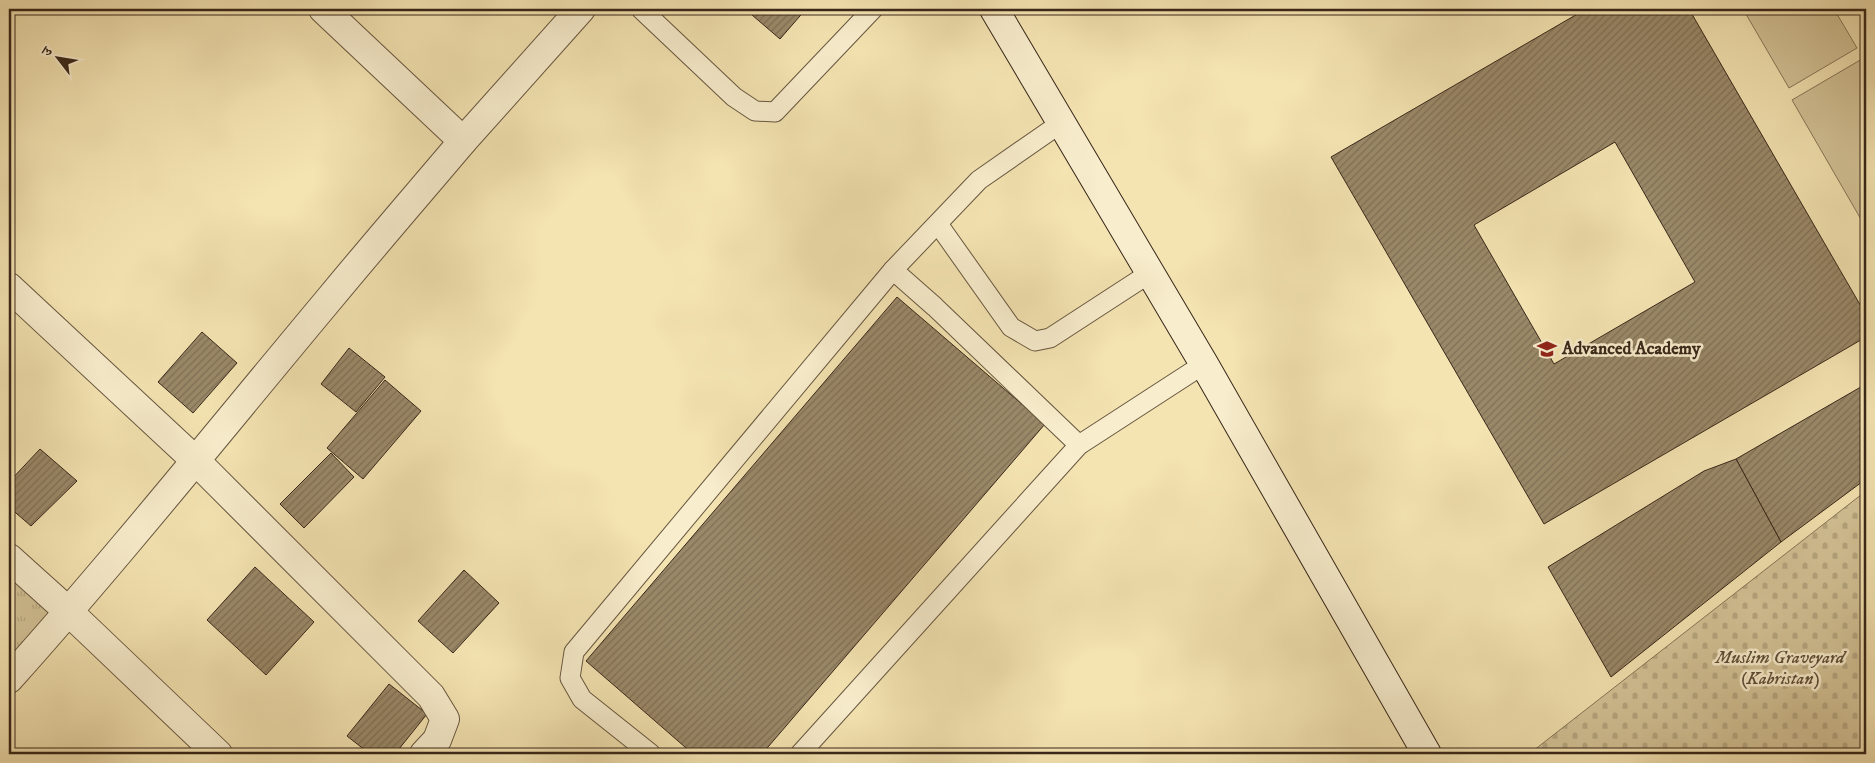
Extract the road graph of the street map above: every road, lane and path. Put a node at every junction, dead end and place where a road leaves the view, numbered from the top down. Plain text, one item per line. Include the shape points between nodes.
1 (324, 9) edge
2 (582, 9) edge
3 (641, 9) edge
4 (873, 9) edge
5 (994, 9) edge
6 (1061, 123) junction
7 (463, 141) junction
8 (938, 224) junction
9 (893, 270) junction
10 (1150, 273) junction
11 (9, 287) edge
12 (1204, 364) junction
13 (1079, 445) junction
14 (196, 461) junction
15 (9, 558) edge
16 (69, 612) junction
17 (9, 680) edge
18 (210, 751) edge
19 (424, 754) edge
20 (651, 754) edge
21 (800, 754) edge
22 (1427, 754) edge

1 - 7 street
2 - 7 street
3 - 4 lane via 734,97 755,111 775,112
5 - 6 street
6 - 8 lane via 980,180
6 - 10 street
7 - 14 street
8 - 9 lane
8 - 10 lane via 1011,327 1035,341 1050,338
9 - 13 lane
9 - 20 lane via 574,652 570,678 582,699
10 - 12 street
11 - 14 street
12 - 13 lane
12 - 22 street
13 - 21 lane
14 - 16 street
14 - 19 street via 431,696 445,719 438,740
15 - 16 street
16 - 17 street
16 - 18 street

